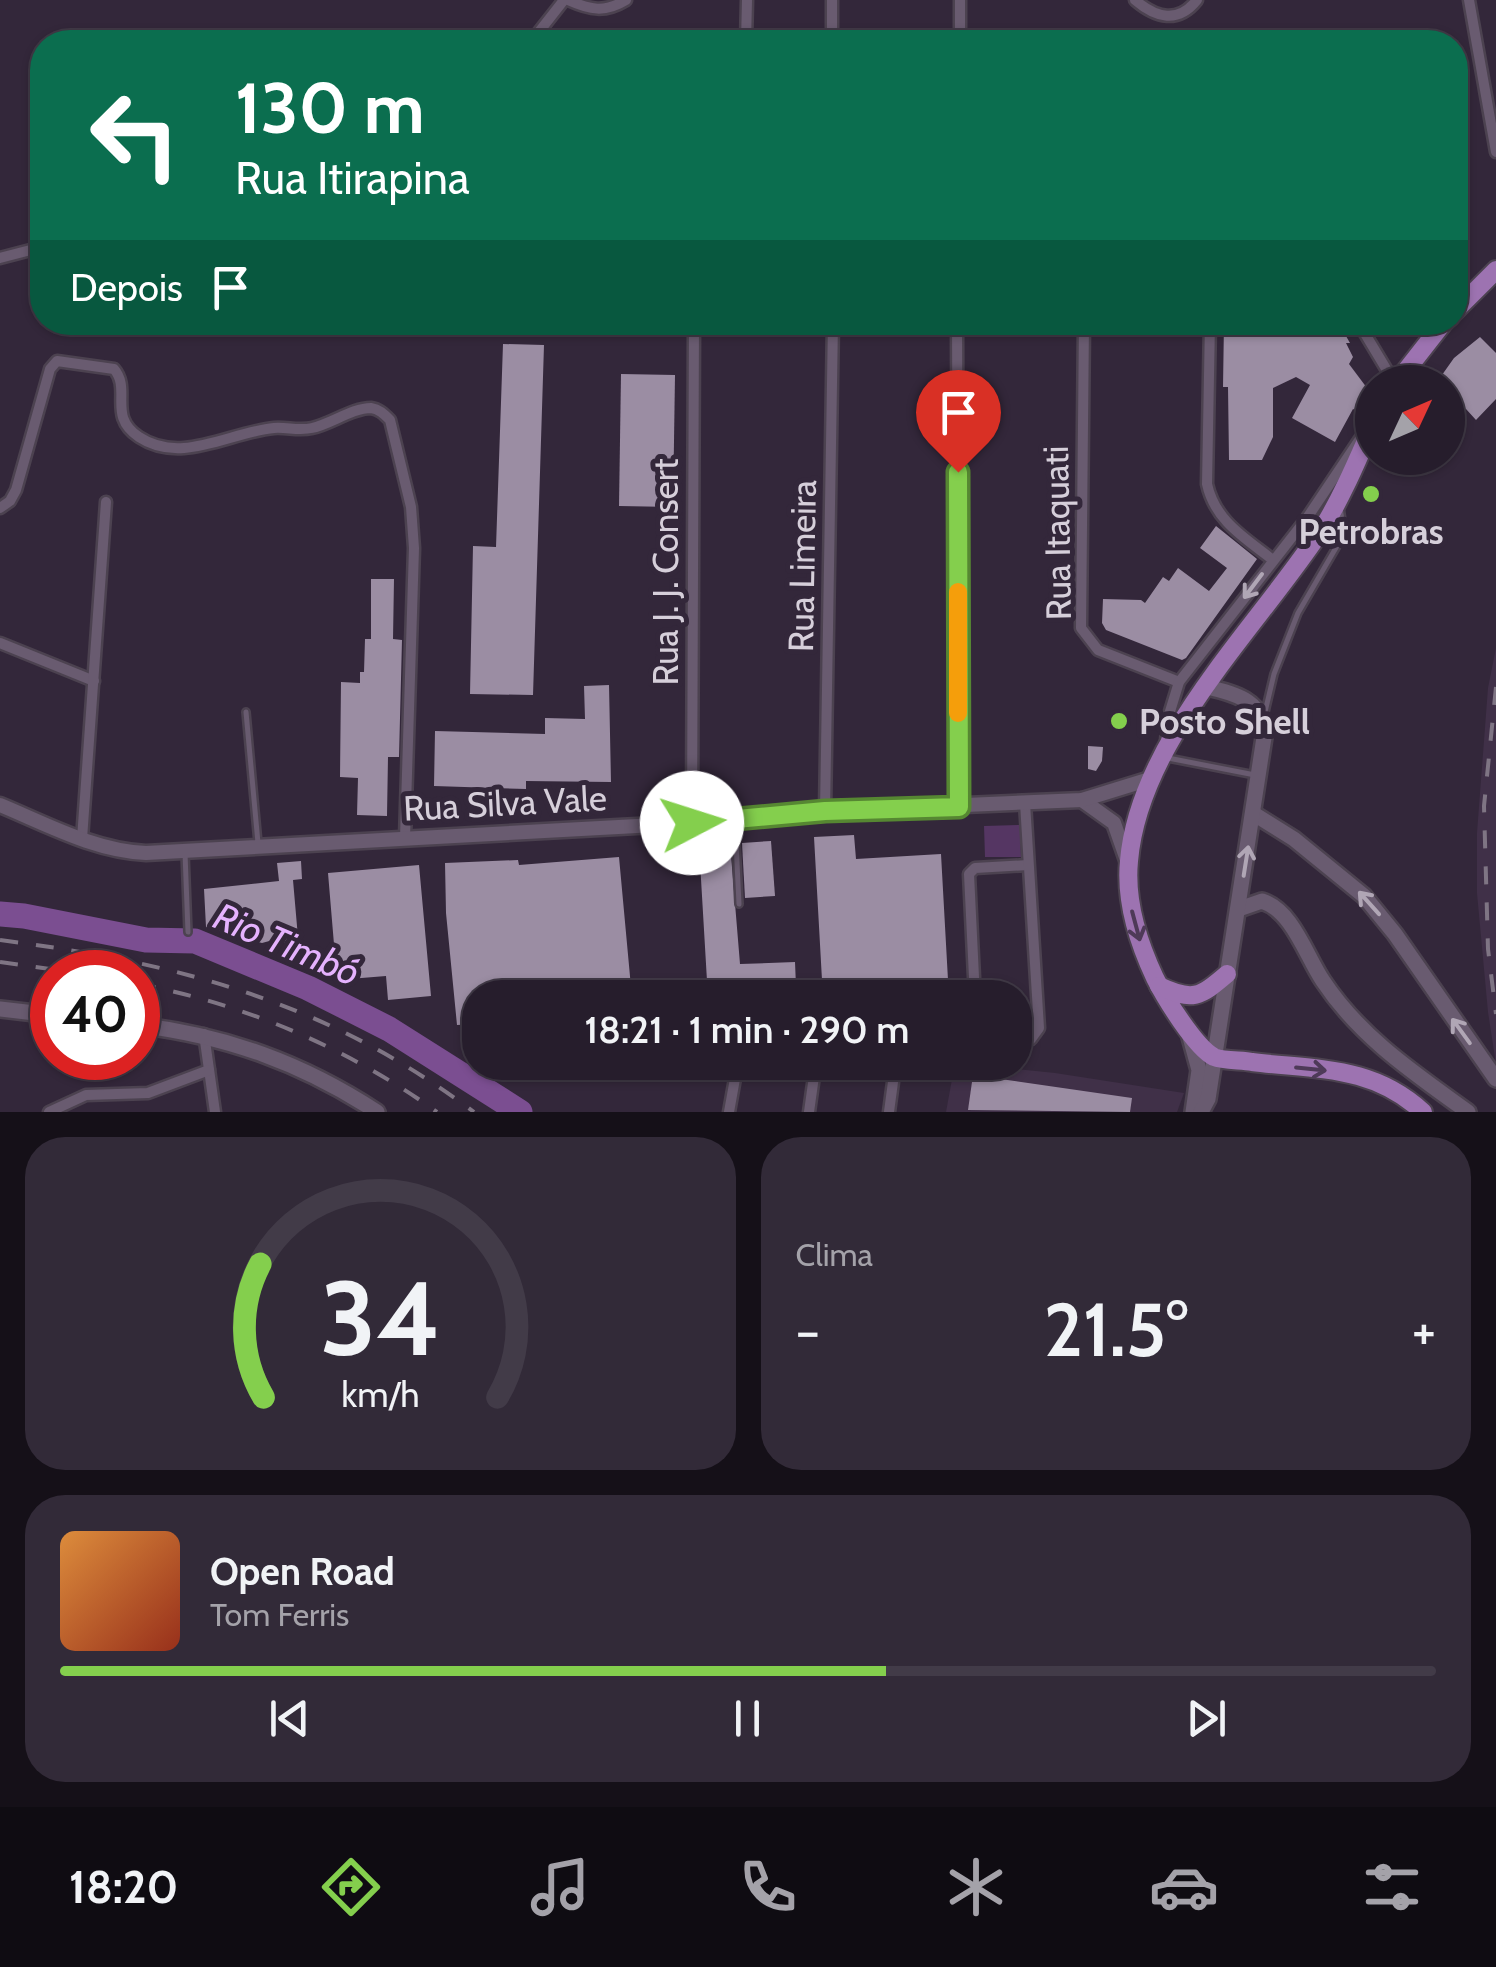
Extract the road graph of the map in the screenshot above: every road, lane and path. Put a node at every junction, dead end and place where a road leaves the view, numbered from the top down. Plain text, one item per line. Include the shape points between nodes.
1 (566, 0) edge
2 (626, 0) edge
3 (746, 0) edge
4 (832, 0) edge
5 (960, 0) edge
6 (1135, 0) edge
7 (1196, 0) edge
8 (1469, 0) edge
9 (541, 30) edge
10 (746, 30) edge
11 (832, 30) edge
12 (960, 30) edge
13 (1496, 152) edge
14 (30, 250) edge
15 (0, 258) edge
16 (1496, 270) edge
17 (1468, 298) edge
18 (694, 335) edge
19 (833, 335) edge
20 (957, 335) edge
21 (1084, 335) edge
22 (1210, 335) edge
23 (1366, 335) edge
24 (1434, 335) edge
25 (1385, 365) edge
26 (1410, 365) edge
27 (1355, 446) edge
28 (1355, 462) edge
29 (1338, 499) junction
30 (106, 502) dead end
31 (0, 508) edge
32 (1273, 560) junction
33 (0, 644) edge
34 (94, 681) junction
35 (1179, 682) junction
36 (1208, 687) junction
37 (246, 712) dead end
38 (1263, 718) junction
39 (1163, 754) junction
40 (1258, 776) junction
41 (1150, 779) junction
42 (1082, 800) junction
43 (1025, 803) junction
44 (0, 805) edge
45 (959, 807) junction
46 (825, 811) junction
47 (1254, 814) junction
48 (735, 819) junction
49 (692, 823) junction
50 (406, 838) junction
51 (82, 839) junction
52 (258, 846) junction
53 (185, 850) junction
54 (1128, 863) junction
55 (1028, 866) junction
56 (739, 904) dead end
57 (1239, 909) junction
58 (188, 932) dead end
59 (1228, 974) junction
60 (974, 980) edge
61 (1159, 986) junction
62 (0, 1009) edge
63 (30, 1012) edge
64 (160, 1028) edge
65 (1187, 1029) junction
66 (204, 1034) junction
67 (1032, 1038) edge
68 (1214, 1057) junction
69 (210, 1070) junction
70 (1496, 1079) edge
71 (735, 1080) edge
72 (813, 1080) edge
73 (893, 1082) dead end
74 (49, 1112) edge
75 (216, 1112) edge
76 (377, 1112) edge
77 (729, 1112) edge
78 (809, 1112) edge
79 (888, 1112) edge
80 (1197, 1112) edge
81 (1423, 1112) edge
82 (1468, 1112) edge

1 - 2 street via 603,10
1 - 9 street
3 - 10 street
4 - 11 street
5 - 12 street
6 - 7 street via 1169,17
8 - 13 street
14 - 15 street
16 - 17 main road
18 - 49 street, Rua J. J. Consert
19 - 46 street, Rua Limeira
20 - 45 street
21 - 35 street, Rua Itaquati via 1082,628 1098,650
22 - 32 street via 1211,502
23 - 25 street
24 - 26 main road
27 - 32 street
28 - 29 main road
29 - 36 main road
29 - 38 lane via 1344,534 1298,612
30 - 34 street
31 - 50 street via 16,490 50,369 58,361 114,368 121,380 122,418 138,436 165,447 313,428 366,409 382,412 390,420 412,508
32 -> 35 street
33 - 34 street
34 - 51 street
35 - 39 street
36 - 38 main road via 1247,699
36 - 39 main road
37 - 52 lane
38 - 40 main road
39 - 40 lane
39 - 41 main road
40 - 47 main road
41 - 42 street, Rua Silva Vale
41 - 54 main road
42 - 43 street, Rua Silva Vale
42 - 54 street via 1118,829
43 - 45 street, Rua Silva Vale
43 - 55 street
44 - 51 street, Rua Silva Vale
45 - 46 street, Rua Silva Vale
46 - 48 street, Rua Silva Vale
57 -> 47 main road
70 -> 47 main road via 1364,896
48 - 49 street, Rua Silva Vale
48 - 56 lane
49 - 50 street, Rua Silva Vale
50 - 52 street, Rua Silva Vale
51 - 53 street, Rua Silva Vale via 132,852
52 - 53 street, Rua Silva Vale
53 - 58 lane
54 -> 61 main road via 1137,935
55 - 60 street via 976,868 969,874
55 - 67 street via 1039,1028
57 - 59 main road
57 - 82 main road via 1262,901 1280,911 1349,1015 1380,1048
59 - 61 main road via 1193,996
59 - 68 main road
61 - 65 main road
62 - 63 main road
64 - 66 main road
65 - 68 main road
65 - 80 main road via 1199,1070
66 - 69 street
66 - 76 main road via 286,1062
68 - 80 main road via 1208,1099
68 -> 81 main road via 1363,1076
69 - 74 street via 148,1092 86,1095
69 - 75 street
71 - 77 street
72 - 78 street
73 - 79 street

